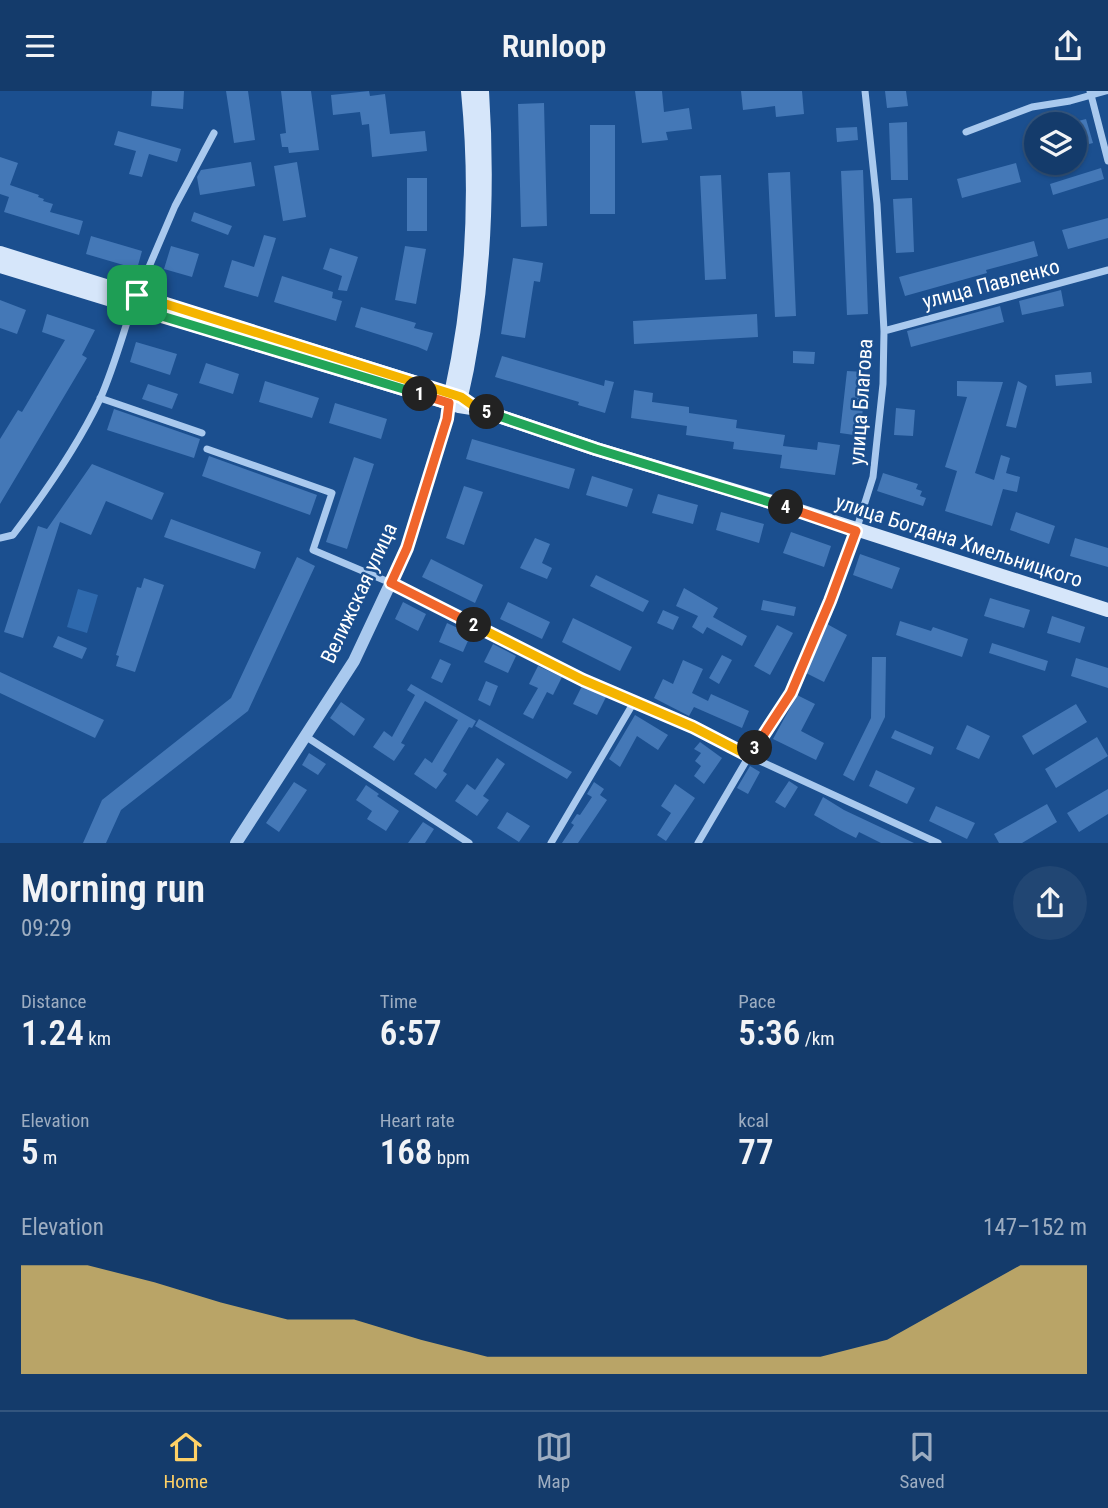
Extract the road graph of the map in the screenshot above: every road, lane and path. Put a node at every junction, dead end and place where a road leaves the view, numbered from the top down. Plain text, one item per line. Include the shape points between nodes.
1 (468, 91) edge
2 (482, 91) edge
3 (865, 91) edge
4 (1106, 91) edge
5 (1090, 93) edge
6 (214, 132) dead end
7 (966, 132) dead end
8 (1108, 161) edge
9 (0, 253) edge
10 (0, 266) edge
11 (1108, 270) edge
12 (135, 301) junction
13 (884, 331) junction
14 (100, 398) junction
15 (455, 400) junction
16 (202, 433) dead end
17 (207, 449) dead end
18 (856, 531) junction
19 (0, 538) edge
20 (391, 583) junction
21 (1108, 610) edge
22 (634, 702) junction
23 (304, 735) junction
24 (749, 756) junction
25 (236, 843) edge
26 (469, 843) edge
27 (551, 843) edge
28 (698, 843) edge
29 (938, 843) edge

1 - 15 main road via 473,241
2 - 15 main road via 485,240 472,340
3 - 13 street, улица Благова
4 - 5 street
5 - 7 street via 1032,107
5 - 8 street
6 - 12 street via 175,205
9 - 12 main road, улица Богдана Хмельницкого
10 - 12 main road, улица Богдана Хмельницкого
11 - 13 street, улица Павленко
12 - 14 street
12 - 15 main road, улица Богдана Хмельницкого
13 - 18 street, улица Благова via 875,466
14 - 16 street
14 - 19 street via 37,503 13,535
15 - 18 main road, улица Богдана Хмельницкого
15 - 20 street, Велижская улица via 407,548
17 - 20 street via 332,493 313,550
18 - 21 main road, улица Богдана Хмельницкого
18 - 24 street, улица Благова via 791,693
20 - 22 street
20 - 23 street, Велижская улица via 354,661
22 - 24 street
22 - 27 street
23 - 25 street, Велижская улица
23 - 26 street
24 - 28 street, улица Благова
24 - 29 street

